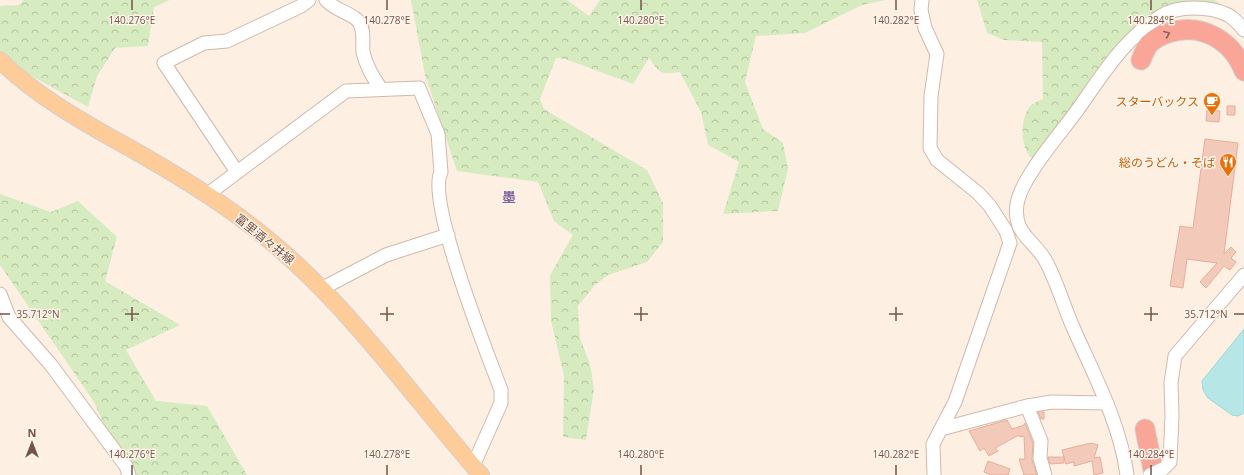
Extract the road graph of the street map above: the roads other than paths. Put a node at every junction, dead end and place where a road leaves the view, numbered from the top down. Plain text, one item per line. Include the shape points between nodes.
1 (310, 0) edge
2 (326, 0) edge
3 (922, 0) edge
4 (1244, 30) edge
5 (0, 60) edge
6 (1141, 60) dead end
7 (1244, 71) edge
8 (381, 88) junction
9 (237, 172) junction
10 (208, 194) junction
11 (448, 235) junction
12 (1028, 241) junction
13 (1010, 243) junction
14 (1244, 276) edge
15 (321, 288) junction
16 (0, 294) edge
17 (4, 320) edge
18 (1106, 403) junction
19 (1027, 406) junction
20 (1145, 429) dead end
21 (941, 430) junction
22 (477, 470) edge
23 (1158, 472) edge
24 (129, 475) edge
25 (934, 475) edge
26 (1045, 475) edge
27 (1127, 475) edge
28 (1150, 475) edge

1 - 9 street via 227,41 204,43 164,63
2 - 8 street via 332,8 350,15 359,22 363,35 363,52 369,70
3 - 13 street via 921,10 925,28 937,54 931,96 930,148 937,160 990,206 1006,231
4 - 12 street via 1228,15 1202,8 1183,9 1164,13 1125,44 1021,191 1017,215 1020,230
5 - 10 main road, 富里酒々井線 via 65,110
6 -> 7 highway via 1149,44 1174,31 1186,29 1210,34 1224,43
8 - 9 street via 346,91
8 - 11 street via 419,88 438,134 440,194
9 - 10 street
10 - 15 main road, 富里酒々井線 via 275,246
11 - 15 street via 386,255
11 - 22 street via 469,304 501,390 501,403
12 - 13 street
12 - 18 street via 1044,258
13 - 21 street via 955,402
14 - 23 street via 1175,356 1171,383 1170,462
15 - 22 main road, 富里酒々井線
16 - 17 street
17 - 24 street via 50,365 126,466
18 - 19 street via 1052,402
18 - 27 street via 1122,444
19 - 21 street
19 - 26 street via 1041,441 1040,458
20 - 23 highway
21 - 25 street via 934,444
23 - 28 street, bridge

